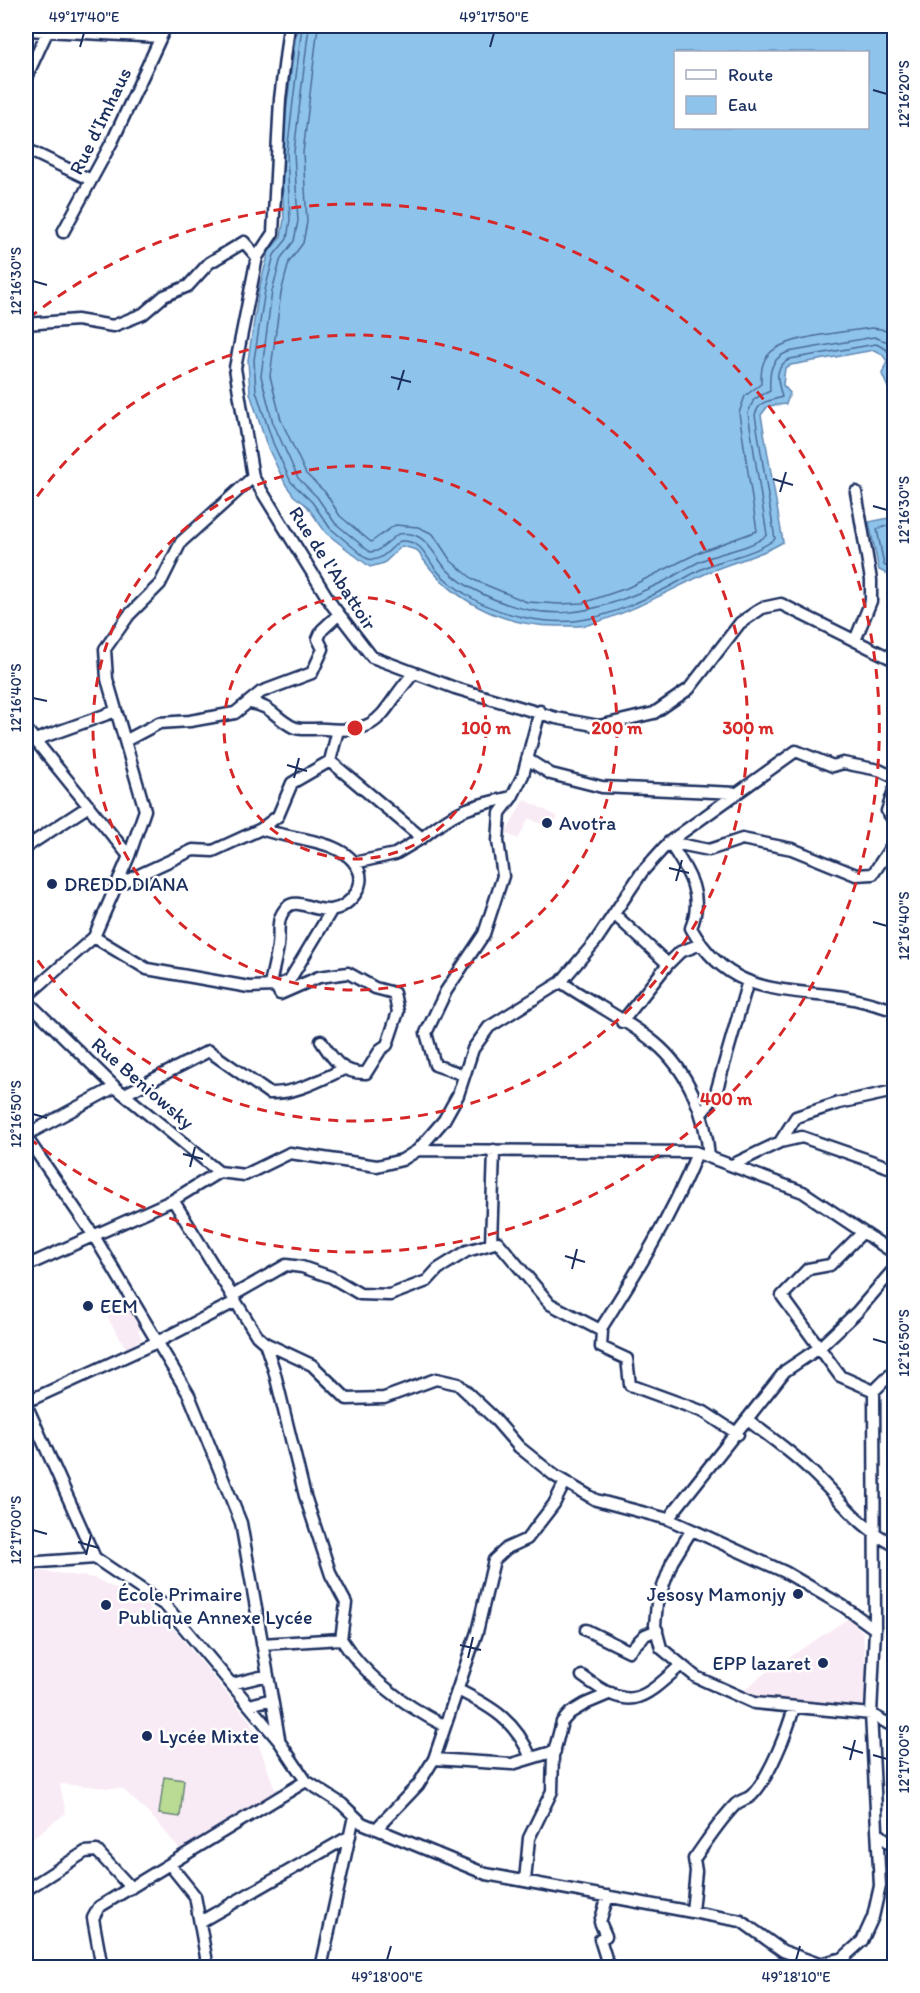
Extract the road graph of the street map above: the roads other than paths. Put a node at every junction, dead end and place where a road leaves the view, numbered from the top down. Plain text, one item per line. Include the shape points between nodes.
1 (166, 26) edge
2 (289, 26) edge
3 (81, 29) edge
4 (26, 30) edge
5 (48, 30) junction
6 (161, 37) junction
7 (26, 78) edge
8 (26, 149) edge
9 (91, 180) junction
10 (63, 232) dead end
11 (257, 257) junction
12 (26, 324) edge
13 (253, 477) junction
14 (856, 492) dead end
15 (339, 614) junction
16 (856, 639) junction
17 (894, 660) edge
18 (414, 672) junction
19 (250, 703) junction
20 (116, 711) junction
21 (540, 711) junction
22 (26, 729) edge
23 (338, 730) junction
24 (35, 740) junction
25 (124, 741) junction
26 (527, 759) junction
27 (330, 761) junction
28 (894, 777) edge
29 (894, 790) edge
30 (736, 793) junction
31 (512, 798) junction
32 (89, 806) junction
33 (894, 821) edge
34 (261, 829) junction
35 (422, 838) junction
36 (669, 842) junction
37 (894, 842) edge
38 (26, 847) edge
39 (129, 856) junction
40 (354, 863) junction
41 (117, 885) junction
42 (331, 911) junction
43 (614, 914) junction
44 (94, 937) junction
45 (701, 944) junction
46 (668, 964) junction
47 (748, 981) junction
48 (561, 982) junction
49 (273, 986) junction
50 (26, 999) edge
51 (894, 1010) edge
52 (622, 1022) junction
53 (321, 1041) dead end
54 (344, 1069) junction
55 (464, 1076) junction
56 (115, 1087) junction
57 (894, 1091) edge
58 (125, 1094) junction
59 (701, 1114) junction
60 (26, 1136) edge
61 (780, 1142) junction
62 (418, 1150) junction
63 (494, 1150) junction
64 (698, 1153) junction
65 (709, 1157) junction
66 (732, 1165) junction
67 (894, 1169) edge
68 (219, 1172) junction
69 (173, 1200) junction
70 (863, 1232) junction
71 (94, 1236) junction
72 (491, 1244) junction
73 (894, 1253) edge
74 (26, 1266) edge
75 (894, 1269) edge
76 (233, 1299) junction
77 (600, 1330) junction
78 (158, 1342) junction
79 (265, 1343) junction
80 (819, 1348) junction
81 (894, 1371) edge
82 (874, 1390) junction
83 (26, 1403) edge
84 (748, 1420) junction
85 (738, 1434) junction
86 (565, 1482) junction
87 (668, 1520) junction
88 (691, 1531) junction
89 (874, 1534) junction
90 (894, 1545) edge
91 (95, 1558) junction
92 (26, 1563) edge
93 (875, 1629) junction
94 (586, 1630) dead end
95 (657, 1630) junction
96 (341, 1639) junction
97 (262, 1644) junction
98 (681, 1665) junction
99 (268, 1675) junction
100 (582, 1676) dead end
101 (232, 1684) junction
102 (458, 1690) junction
103 (611, 1694) junction
104 (272, 1699) junction
105 (249, 1705) junction
106 (794, 1707) junction
107 (871, 1714) junction
108 (445, 1726) junction
109 (894, 1727) edge
110 (279, 1741) junction
111 (555, 1751) junction
112 (531, 1758) junction
113 (434, 1759) junction
114 (306, 1780) junction
115 (354, 1816) junction
116 (376, 1829) junction
117 (877, 1832) junction
118 (350, 1836) junction
119 (894, 1847) edge
120 (170, 1865) junction
121 (525, 1881) junction
122 (131, 1888) junction
123 (26, 1890) edge
124 (608, 1896) junction
125 (692, 1912) junction
126 (200, 1922) junction
127 (102, 1968) edge
128 (208, 1968) edge
129 (321, 1968) edge
130 (609, 1968) edge

1 - 6 street, Rue d'Imhaus
2 - 11 street, Rue de l'Abattoir via 280,99 273,233
3 - 5 street
3 - 6 street
4 - 5 street
5 - 7 street
6 - 9 street, Rue d'Imhaus
8 - 9 street
9 - 10 street, Rue d'Imhaus
11 - 12 street via 244,242 209,263 188,286 164,296 143,314 113,326 77,320
11 - 13 street, Rue de l'Abattoir via 235,368
13 - 15 street, Rue de l'Abattoir
13 - 20 street via 181,542 160,584 105,649
14 - 16 street via 871,601
15 - 18 street, Rue de l'Abattoir via 372,657
15 - 19 street via 322,630 318,639 323,649 312,673 261,692
16 - 17 street, Rue de l'Abattoir
16 - 21 street, Rue de l'Abattoir via 781,604 762,608 740,622 689,688 654,713 599,726
18 - 21 street, Rue de l'Abattoir via 455,688
18 - 23 street via 390,705 368,726
19 - 23 street via 264,705 295,728
19 - 25 street via 235,713 159,723
20 - 24 street
20 - 25 street
21 - 26 street
22 - 24 street
23 - 27 street
24 - 32 street
25 - 39 street via 145,810
26 - 30 street via 551,774 602,787
26 - 31 street
27 - 34 street via 292,783 278,816
27 - 35 street
28 - 30 street via 843,763 833,766 796,751
29 - 33 street via 887,811
30 - 36 street
31 - 35 street via 450,814
31 - 55 street via 500,813 498,841 503,876 484,934 446,991 426,1033 435,1065
32 - 38 street
32 - 39 street
34 - 40 street via 320,842
34 - 41 street via 213,851 193,850
35 - 40 street via 395,854
36 - 37 street via 709,850 742,839 792,849 856,875 873,874
36 - 43 street via 642,872
36 - 45 street via 696,887 697,914 691,928
39 - 41 street
40 - 42 street via 361,881 356,892 342,908
41 - 44 street
42 - 49 street via 289,981
42 - 49 street via 296,902 288,905 277,927
43 - 46 street
43 - 48 street
44 - 49 street via 147,969 249,987
44 - 50 street
45 - 46 street via 680,952
45 - 47 street via 729,973
46 - 52 street
47 - 51 street via 795,993 839,996
47 - 59 street via 716,1096
48 - 52 street
48 - 55 street via 489,1027 473,1049
49 - 54 street via 280,994 319,977 348,973 394,993 399,1012 387,1045 366,1073 354,1074
50 - 56 street, Rue Beniowsky
52 - 59 street via 654,1042 674,1061
53 - 54 street
54 - 58 street via 312,1085 269,1093 208,1051
55 - 62 street via 444,1120
56 - 58 street, Rue Beniowsky
56 - 60 street
57 - 61 street via 796,1117
58 - 68 street, Rue Beniowsky
59 - 65 street
60 - 71 street
61 - 66 street
61 - 67 street via 802,1137
62 - 63 street
62 - 68 street via 402,1160 377,1166 291,1153 245,1175
63 - 64 street
63 - 72 street
64 - 65 street
64 - 77 street via 650,1248
65 - 66 street
66 - 70 street via 803,1192
68 - 69 street
69 - 71 street
69 - 76 street
70 - 73 street
70 - 80 street via 830,1265 808,1269 782,1296
71 - 74 street
71 - 78 street
72 - 76 street via 467,1251 427,1281 390,1295 360,1294 331,1277 286,1265
72 - 77 street via 498,1242 550,1304
75 - 80 street
76 - 78 street
76 - 79 street
77 - 85 street via 602,1347 627,1359 630,1385 705,1412
78 - 83 street
78 - 97 street via 189,1395 241,1523
79 - 86 street via 312,1365 347,1399 384,1398 436,1379 458,1384 519,1447
79 - 96 street via 305,1496 331,1575 346,1603
80 - 82 street via 840,1376
80 - 84 street via 785,1371
81 - 82 street
82 - 89 street
83 - 91 street
84 - 85 street
84 - 89 street via 811,1471
85 - 87 street
86 - 87 street via 597,1500
86 - 102 street via 554,1504 527,1539 507,1548 494,1560 482,1616
87 - 88 street
88 - 93 street via 785,1572
88 - 95 street via 672,1562 657,1603
89 - 90 street
89 - 93 street
91 - 92 street
91 - 101 street via 166,1606
93 - 107 street
94 - 95 street via 629,1651 645,1635
95 - 98 street via 661,1648
96 - 97 street
96 - 108 street via 351,1655 384,1687
97 - 99 street
98 - 103 street via 651,1692 637,1699 626,1700
98 - 106 street via 696,1677 754,1704
99 - 101 street
99 - 104 street
100 - 103 street
101 - 105 street
102 - 108 street
102 - 112 street via 511,1723
103 - 111 street via 570,1713 562,1722
104 - 105 street
104 - 110 street
105 - 110 street
106 - 107 street
106 - 125 street via 773,1761 752,1795 738,1802 694,1859
107 - 109 street
107 - 117 street
108 - 113 street
110 - 114 street
111 - 112 street
111 - 121 street via 552,1791 529,1838
112 - 113 street via 500,1764
113 - 116 street via 418,1785
114 - 115 street
114 - 120 street
115 - 116 street
115 - 118 street
116 - 121 street via 486,1874
117 - 119 street
117 - 125 street via 880,1886 873,1917 862,1941 843,1958 819,1964 783,1951 741,1920
118 - 126 street
118 - 129 street
120 - 122 street
120 - 126 street via 195,1896
121 - 124 street
122 - 123 street via 97,1851 92,1851
122 - 127 street via 99,1907 93,1918
124 - 125 street
124 - 130 street via 600,1922 606,1935 600,1939
126 - 128 street

